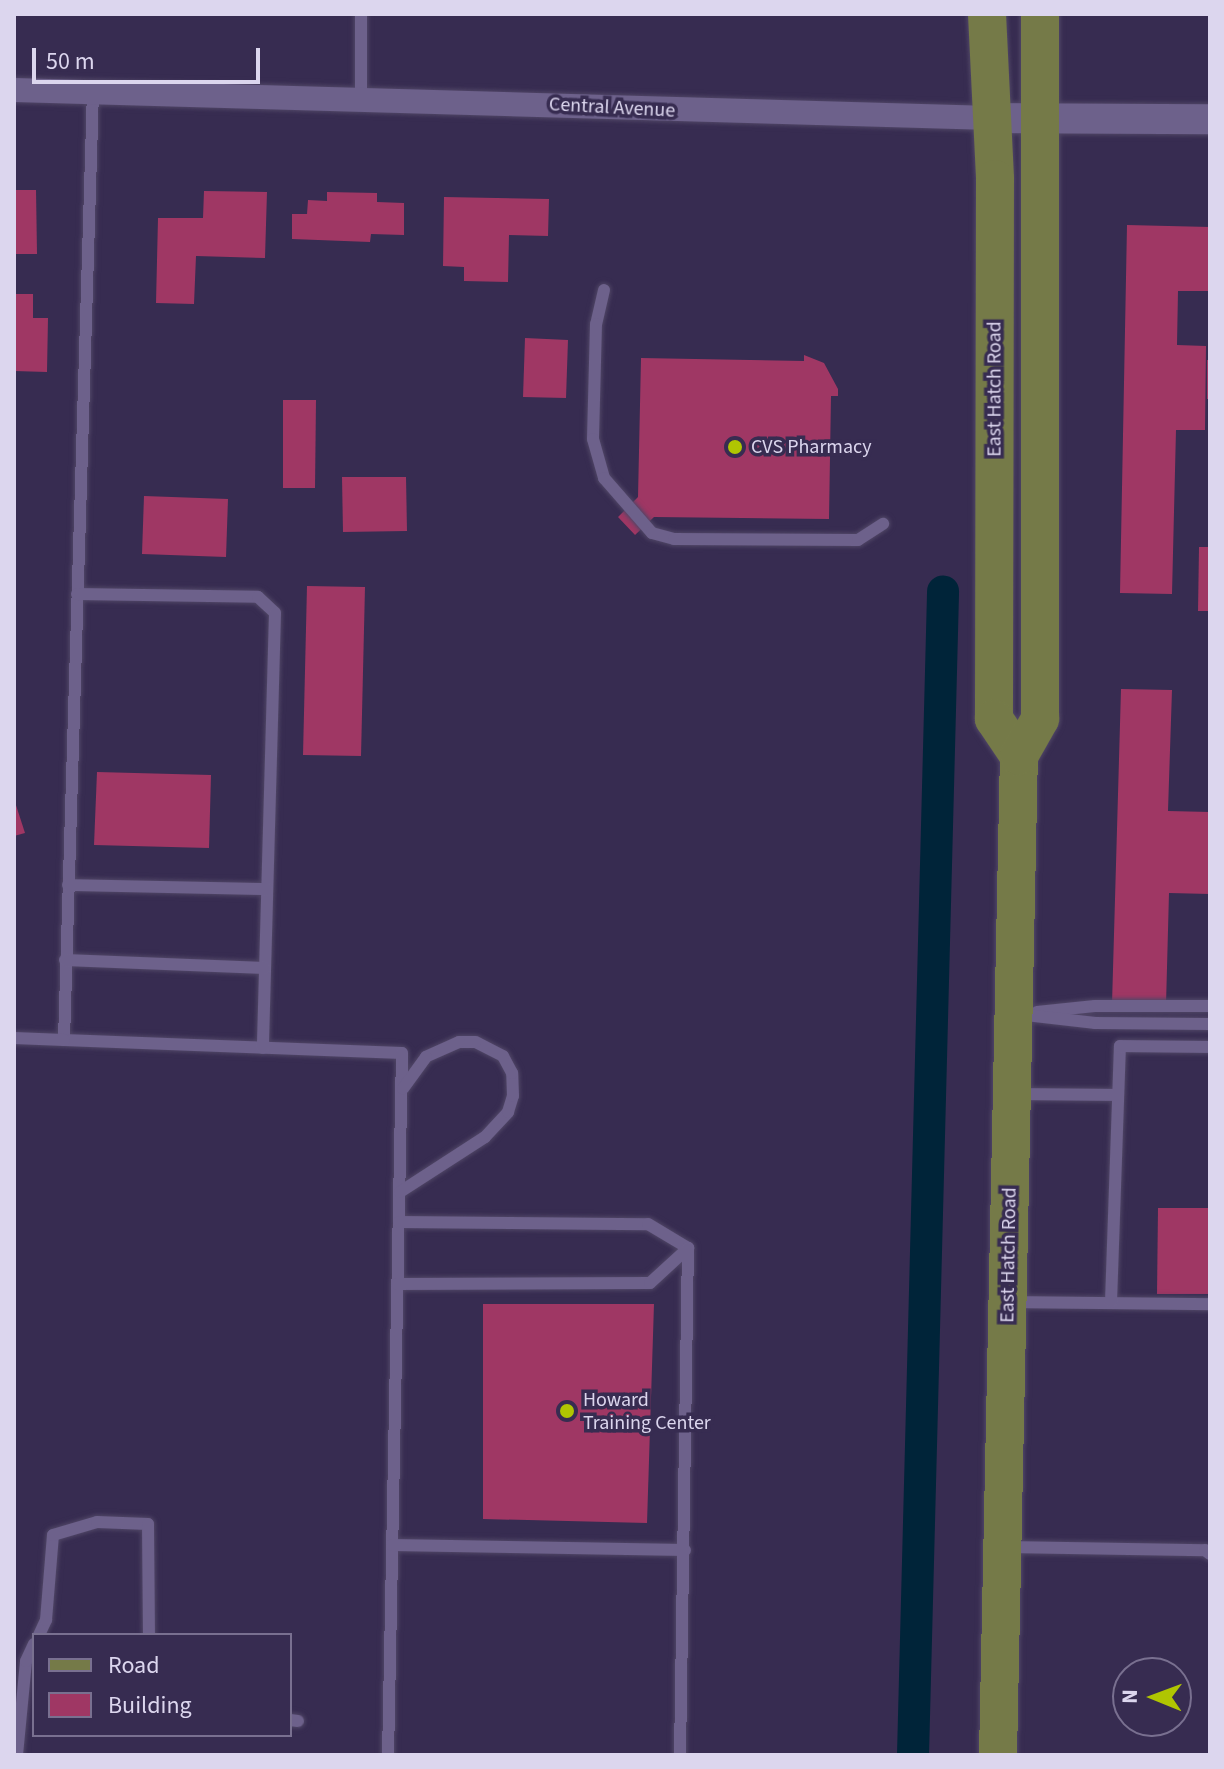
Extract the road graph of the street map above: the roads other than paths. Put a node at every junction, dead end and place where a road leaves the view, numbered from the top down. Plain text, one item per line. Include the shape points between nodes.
1 (361, 14) edge
2 (987, 14) edge
3 (1040, 14) edge
4 (14, 90) edge
5 (93, 91) junction
6 (361, 99) junction
7 (992, 118) junction
8 (1040, 118) junction
9 (1210, 119) edge
10 (604, 290) dead end
11 (883, 524) dead end
12 (77, 594) junction
13 (1019, 756) junction
14 (68, 885) junction
15 (267, 889) junction
16 (65, 960) junction
17 (265, 968) junction
18 (1210, 1006) edge
19 (1014, 1014) junction
20 (1210, 1024) edge
21 (14, 1038) edge
22 (64, 1040) junction
23 (1210, 1047) edge
24 (263, 1048) junction
25 (401, 1092) junction
26 (1012, 1094) junction
27 (1118, 1095) junction
28 (400, 1192) junction
29 (399, 1222) junction
30 (688, 1248) junction
31 (397, 1284) junction
32 (1008, 1301) junction
33 (1111, 1302) junction
34 (1210, 1304) edge
35 (392, 1545) junction
36 (1003, 1547) junction
37 (685, 1550) junction
38 (1210, 1554) edge
39 (40, 1633) edge
40 (149, 1633) edge
41 (30, 1661) edge
42 (17, 1755) edge
43 (388, 1755) edge
44 (680, 1755) edge
45 (998, 1755) edge

1 - 6 lane
2 - 7 main road, East Hatch Road
3 - 8 main road, East Hatch Road
4 - 5 street, Central Avenue
5 - 6 street, Central Avenue
5 - 12 lane
6 - 7 street, Central Avenue
7 - 8 street, Central Avenue
7 - 13 main road, East Hatch Road via 994,719
8 - 9 street, Central Avenue
8 - 13 main road, East Hatch Road via 1040,719
10 - 11 lane via 596,324 593,439 604,478 652,533 674,539 858,540
12 - 14 lane
12 - 15 lane via 258,597 270,604 275,613
13 - 19 main road, East Hatch Road
14 - 15 lane
14 - 16 lane
15 - 17 lane
16 - 17 lane
16 - 22 lane
17 - 24 lane
18 - 19 lane via 1095,1006
19 - 20 lane via 1095,1023
19 - 26 main road, East Hatch Road
21 - 22 lane
22 - 24 lane
23 - 27 lane via 1120,1046
24 - 25 lane via 402,1053
25 - 28 lane
25 - 28 lane via 426,1057 459,1042 490,1047 512,1073 513,1096 501,1121
26 - 27 lane
26 - 32 main road, East Hatch Road
27 - 33 lane
28 - 29 lane
29 - 30 lane via 648,1224
29 - 31 lane
30 - 31 lane via 650,1283
30 - 37 lane
31 - 35 lane
32 - 33 lane
32 - 36 main road, East Hatch Road
33 - 34 lane
35 - 37 lane
35 - 43 lane
36 - 38 lane
36 - 45 main road, East Hatch Road
37 - 44 lane
39 - 40 lane via 46,1620 53,1535 97,1522 148,1524
41 - 42 lane

